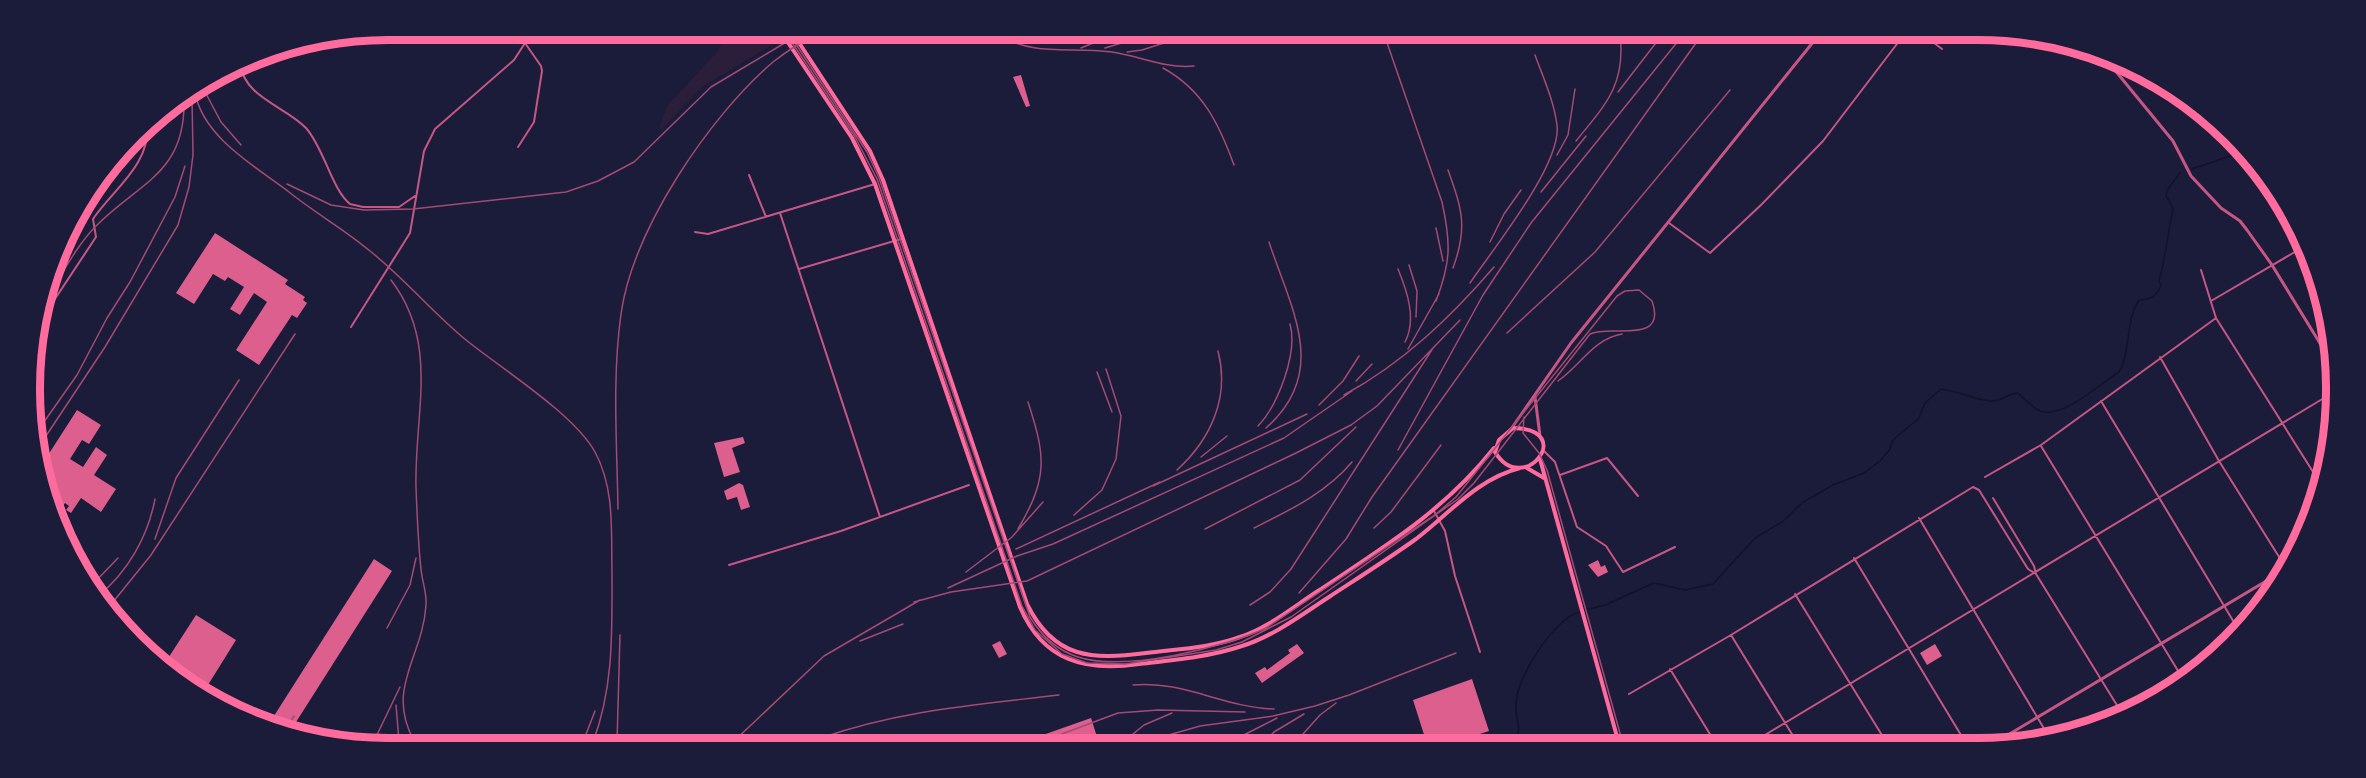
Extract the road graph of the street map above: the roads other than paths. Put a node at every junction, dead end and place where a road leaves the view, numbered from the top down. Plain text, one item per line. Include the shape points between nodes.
1 (526, 40) edge
2 (787, 40) edge
3 (797, 40) edge
4 (1815, 40) edge
5 (1900, 40) edge
6 (1931, 40) edge
7 (525, 43) junction
8 (1942, 49) dead end
9 (2114, 69) edge
10 (243, 72) edge
11 (144, 142) edge
12 (518, 147) dead end
13 (748, 175) dead end
14 (875, 184) junction
15 (415, 196) junction
16 (780, 213) junction
17 (766, 217) junction
18 (1669, 223) junction
19 (695, 232) dead end
20 (904, 238) junction
21 (896, 241) junction
22 (2297, 251) edge
23 (2272, 265) junction
24 (799, 269) junction
25 (2201, 270) dead end
26 (2211, 301) junction
27 (50, 306) edge
28 (2216, 318) junction
29 (351, 327) dead end
30 (2323, 349) edge
31 (2160, 357) junction
32 (1535, 396) junction
33 (2326, 397) edge
34 (2101, 401) junction
35 (2284, 422) junction
36 (1510, 429) junction
37 (1540, 436) junction
38 (2041, 445) junction
39 (1494, 448) junction
40 (1543, 450) junction
41 (1540, 459) junction
42 (2219, 461) junction
43 (1520, 468) junction
44 (1526, 468) junction
45 (1560, 475) junction
46 (2315, 475) edge
47 (1985, 477) dead end
48 (1545, 478) junction
49 (969, 485) dead end
50 (1638, 496) dead end
51 (1993, 498) dead end
52 (2158, 499) junction
53 (1434, 511) junction
54 (2001, 511) junction
55 (1994, 514) junction
56 (880, 517) junction
57 (1919, 518) junction
58 (1440, 521) junction
59 (2097, 536) junction
60 (1675, 547) dead end
61 (1854, 558) junction
62 (2281, 559) edge
63 (729, 565) dead end
64 (2036, 574) junction
65 (2269, 580) edge
66 (1795, 594) junction
67 (2224, 606) junction
68 (1973, 610) junction
69 (2235, 623) edge
70 (1731, 635) junction
71 (2162, 644) junction
72 (1909, 648) junction
73 (1480, 652) dead end
74 (1670, 669) junction
75 (2179, 673) edge
76 (2101, 679) junction
77 (1850, 683) junction
78 (1629, 694) dead end
79 (2118, 707) edge
80 (2037, 718) junction
81 (1785, 723) junction
82 (2045, 731) edge
83 (2005, 737) edge
84 (1617, 738) edge
85 (1712, 738) edge
86 (1760, 738) edge
87 (1794, 738) edge
88 (1884, 738) edge
89 (1963, 738) edge

1 - 7 street
2 - 14 main road via 852,138
3 - 20 main road via 870,151
4 - 18 street
5 - 18 street via 1822,141 1710,253
6 - 8 street
7 - 12 street via 542,71 534,122
7 - 15 street via 514,60 435,129 424,151
9 - 23 street via 2173,141 2191,176 2221,208 2240,221
10 - 15 street via 257,93 304,126 315,139 350,204 399,207
11 - 27 street via 127,182 93,219 96,237
13 - 17 street
14 - 16 street
14 - 21 main road
15 - 29 street via 410,233
16 - 17 street
16 - 24 street
17 - 19 street via 708,234
18 - 32 street via 1571,343
20 - 21 street
20 - 53 main road via 1033,615 1050,637 1075,652 1107,658 1214,645 1241,637 1279,617
21 - 24 street
21 - 58 main road via 1025,619 1043,643 1074,662 1126,666 1206,655 1244,645 1285,625
22 - 23 street
23 - 26 street
23 - 30 street
24 - 56 street
25 - 26 street
26 - 28 street
28 - 31 street
28 - 35 street
31 - 34 street
31 - 42 street
32 - 36 street
32 - 37 street
33 - 35 street
34 - 38 street
34 - 52 street
35 - 42 street
35 - 46 street
36 - 37 main road via 1525,429
36 - 39 main road
37 - 40 main road
38 - 47 street
38 - 59 street
39 - 43 main road via 1501,460
39 - 53 main road via 1464,485
40 - 41 main road
40 - 45 street
41 - 44 main road
41 - 48 main road
42 - 52 street
42 - 62 street
43 - 44 main road
43 - 58 main road via 1482,483
44 - 48 main road
45 - 50 street via 1607,458
45 - 60 street via 1577,527 1606,546 1623,572
48 - 84 main road
49 - 56 street
51 - 54 street
52 - 59 street
52 - 67 street
53 - 58 street
54 - 55 street
54 - 64 street
55 - 57 street via 1976,488 1969,487
55 - 64 street via 2028,569
56 - 63 street
57 - 61 street
57 - 68 street
58 - 73 street
59 - 64 street
59 - 71 street
61 - 66 street
61 - 72 street
64 - 68 street
64 - 76 street
65 - 67 street
66 - 70 street
66 - 77 street
67 - 69 street
67 - 71 street
68 - 72 street
68 - 80 street
70 - 74 street
70 - 81 street
71 - 75 street
71 - 76 street
72 - 77 street
72 - 89 street
74 - 78 street
74 - 85 street
76 - 79 street
76 - 80 street
77 - 81 street
77 - 88 street
80 - 82 street
80 - 83 street
81 - 86 street
81 - 87 street

